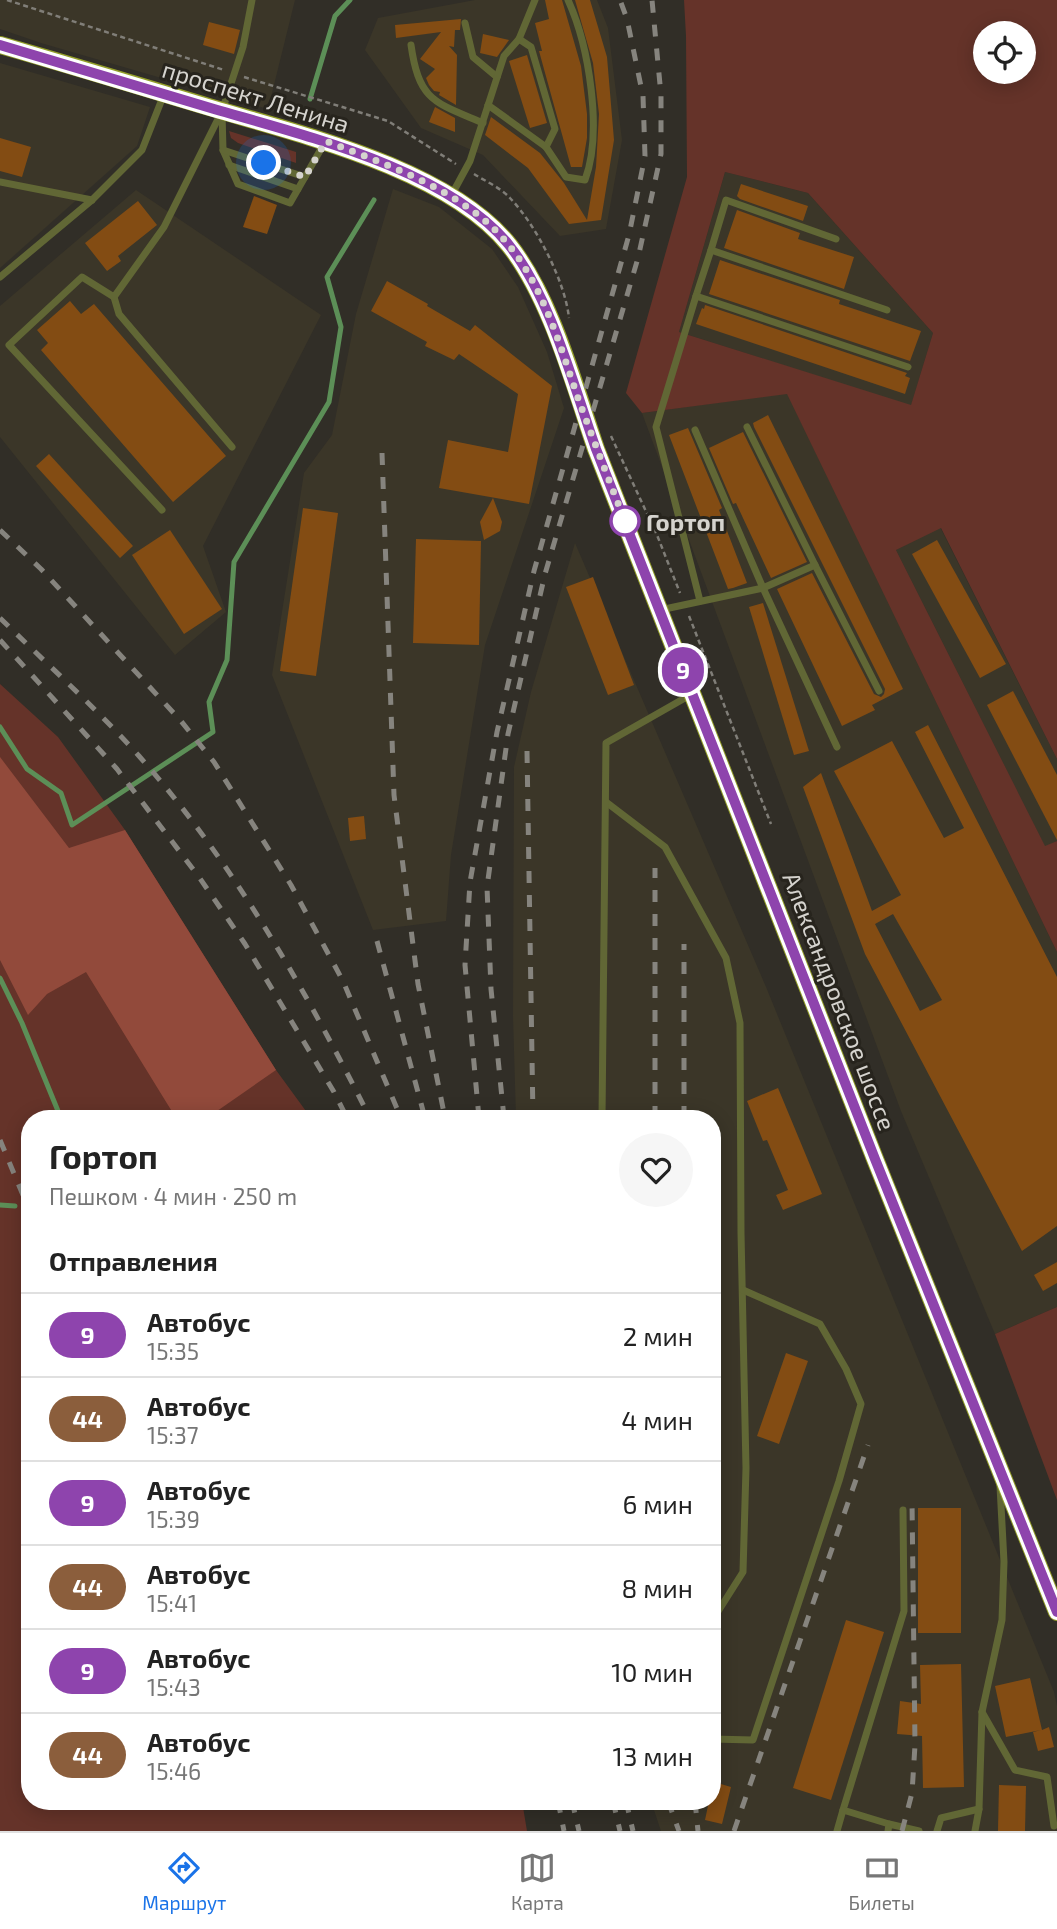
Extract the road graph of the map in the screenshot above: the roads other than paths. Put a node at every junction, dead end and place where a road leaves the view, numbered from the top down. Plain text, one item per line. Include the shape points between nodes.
1 (252, 0) edge
2 (535, 0) edge
3 (569, 0) edge
4 (465, 23) dead end
5 (519, 39) junction
6 (0, 44) edge
7 (411, 45) dead end
8 (497, 77) junction
9 (164, 94) junction
10 (488, 106) junction
11 (222, 111) junction
12 (483, 123) junction
13 (326, 141) junction
14 (546, 147) junction
15 (223, 150) junction
16 (229, 165) junction
17 (305, 177) junction
18 (0, 182) edge
19 (298, 189) junction
20 (451, 196) junction
21 (92, 200) junction
22 (836, 239) dead end
23 (711, 250) junction
24 (0, 277) edge
25 (114, 296) junction
26 (696, 296) junction
27 (887, 310) dead end
28 (908, 367) dead end
29 (581, 405) joint
30 (747, 427) dead end
31 (695, 430) dead end
32 (232, 447) dead end
33 (162, 510) dead end
34 (815, 565) junction
35 (763, 587) junction
36 (700, 601) junction
37 (660, 610) junction
38 (880, 691) dead end
39 (693, 694) junction
40 (837, 747) dead end
41 (606, 802) junction
42 (602, 1110) edge
43 (743, 1290) junction
44 (999, 1468) junction
45 (903, 1510) dead end
46 (721, 1607) edge
47 (1057, 1612) edge
48 (982, 1712) junction
49 (721, 1739) edge
50 (979, 1809) junction
51 (843, 1810) junction
52 (1054, 1826) dead end
53 (889, 1828) edge
54 (837, 1831) edge
55 (919, 1831) edge
56 (937, 1831) edge
57 (975, 1831) edge

1 - 11 lane via 243,47
2 - 5 lane
3 - 14 lane via 588,69 595,126 585,180 566,177
4 - 8 lane via 473,57
5 - 8 lane via 504,57
5 - 14 lane via 531,47 555,129
6 - 9 main road, проспект Ленина
7 - 12 lane via 423,91 444,107
8 - 10 lane
9 - 11 main road, проспект Ленина
9 - 21 lane via 142,150
10 - 12 lane
10 - 14 lane
11 - 13 main road, проспект Ленина
11 - 15 lane
11 - 25 lane via 164,227
12 - 20 lane
13 - 17 lane
13 - 20 main road, проспект Ленина
15 - 16 lane
15 - 17 lane
16 - 19 lane
16 - 19 lane via 237,184 290,203
17 - 19 lane
18 - 21 lane
20 - 29 main road, проспект Ленина via 508,244 531,278
21 - 24 lane
22 - 23 lane via 726,200
23 - 26 lane
23 - 27 lane
25 - 32 lane via 119,314
25 - 33 lane via 82,278 9,345
26 - 28 lane
26 - 36 lane via 656,427
29 - 37 main road, Александровское шоссе
30 - 34 lane
31 - 35 lane
34 - 35 lane
34 - 38 lane
35 - 36 lane
35 - 40 lane
36 - 37 lane
37 - 39 main road, Александровское шоссе
39 - 41 lane via 606,743
39 - 44 main road, Александровское шоссе
41 - 42 lane
41 - 43 lane via 665,847 726,958 740,1023
43 - 46 lane via 747,1468 743,1572
43 - 49 lane via 820,1324 860,1404 753,1740
44 - 47 main road, Александровское шоссе
44 - 48 lane via 1002,1620
45 - 51 lane via 904,1611
48 - 50 lane
48 - 52 lane via 1015,1770 1047,1777
50 - 56 lane via 942,1818
50 - 57 lane
51 - 53 lane
51 - 54 lane
53 - 55 lane

